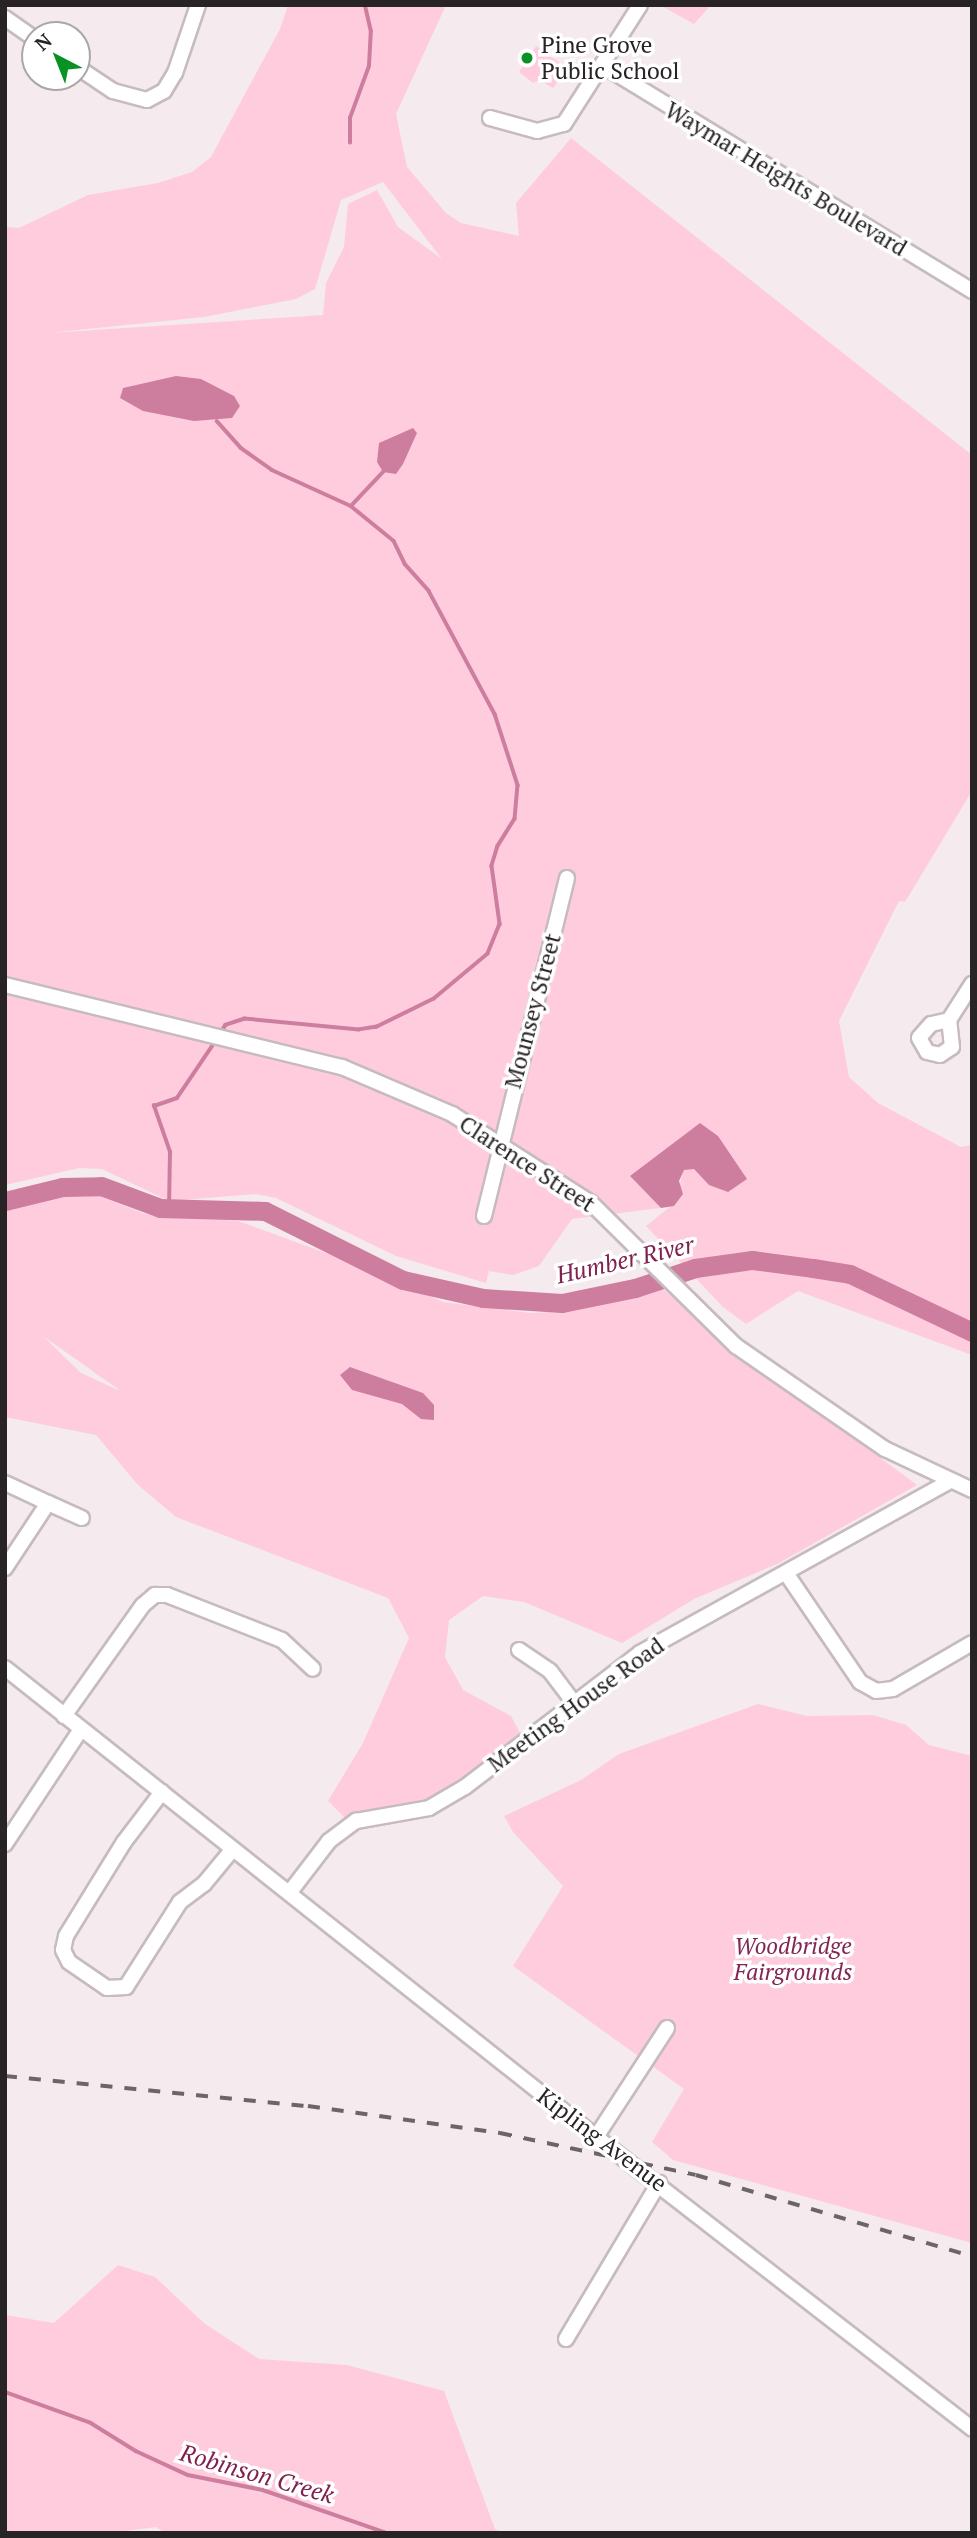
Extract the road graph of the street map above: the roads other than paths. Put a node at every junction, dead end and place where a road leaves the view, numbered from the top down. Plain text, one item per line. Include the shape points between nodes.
1 (198, 5) edge
2 (640, 5) edge
3 (5, 18) edge
4 (21, 29) edge
5 (602, 65) junction
6 (91, 76) edge
7 (491, 118) dead end
8 (972, 291) edge
9 (567, 878) dead end
10 (972, 984) edge
11 (5, 985) edge
12 (949, 1020) dead end
13 (498, 1144) junction
14 (484, 1216) dead end
15 (950, 1481) junction
16 (8, 1489) edge
17 (972, 1490) edge
18 (48, 1503) junction
19 (82, 1518) dead end
20 (5, 1568) edge
21 (786, 1573) junction
22 (972, 1643) edge
23 (519, 1650) dead end
24 (5, 1668) edge
25 (313, 1670) dead end
26 (573, 1702) junction
27 (64, 1716) junction
28 (82, 1728) junction
29 (162, 1792) junction
30 (5, 1844) edge
31 (233, 1849) junction
32 (290, 1892) junction
33 (667, 2028) dead end
34 (596, 2137) junction
35 (659, 2183) junction
36 (566, 2339) dead end
37 (972, 2428) edge

1 - 6 street via 175,73 164,91 147,100 113,91
2 - 5 street
3 - 4 street
5 - 7 street via 564,124 537,131
5 - 8 street, Waymar Heights Boulevard
9 - 13 street, Mounsey Street
10 - 12 street
11 - 13 street, Clarence Street via 342,1067 441,1109
13 - 14 street, Mounsey Street
13 - 15 street, Clarence Street via 591,1203 678,1294 736,1346 859,1432
15 - 17 street, Clarence Street
15 - 21 street, Meeting House Road
16 - 18 street
18 - 19 street
18 - 20 street
21 - 22 street via 860,1682 876,1691 894,1689
21 - 26 street, Meeting House Road via 640,1653
23 - 26 street via 550,1671
24 - 27 street, Kipling Avenue
25 - 27 street via 282,1640 167,1595 155,1595 143,1605
26 - 32 street, Meeting House Road via 466,1787 429,1808 356,1821 329,1841
27 - 28 street, Kipling Avenue
28 - 29 street, Kipling Avenue
28 - 30 street
29 - 31 street, Kipling Avenue
29 - 31 street via 128,1836 66,1936 63,1950 69,1962 109,1989 126,1987 180,1902 204,1884
31 - 32 street, Kipling Avenue
32 - 34 street, Kipling Avenue
33 - 34 street
34 - 35 street, Kipling Avenue
35 - 36 street
35 - 37 street, Kipling Avenue

